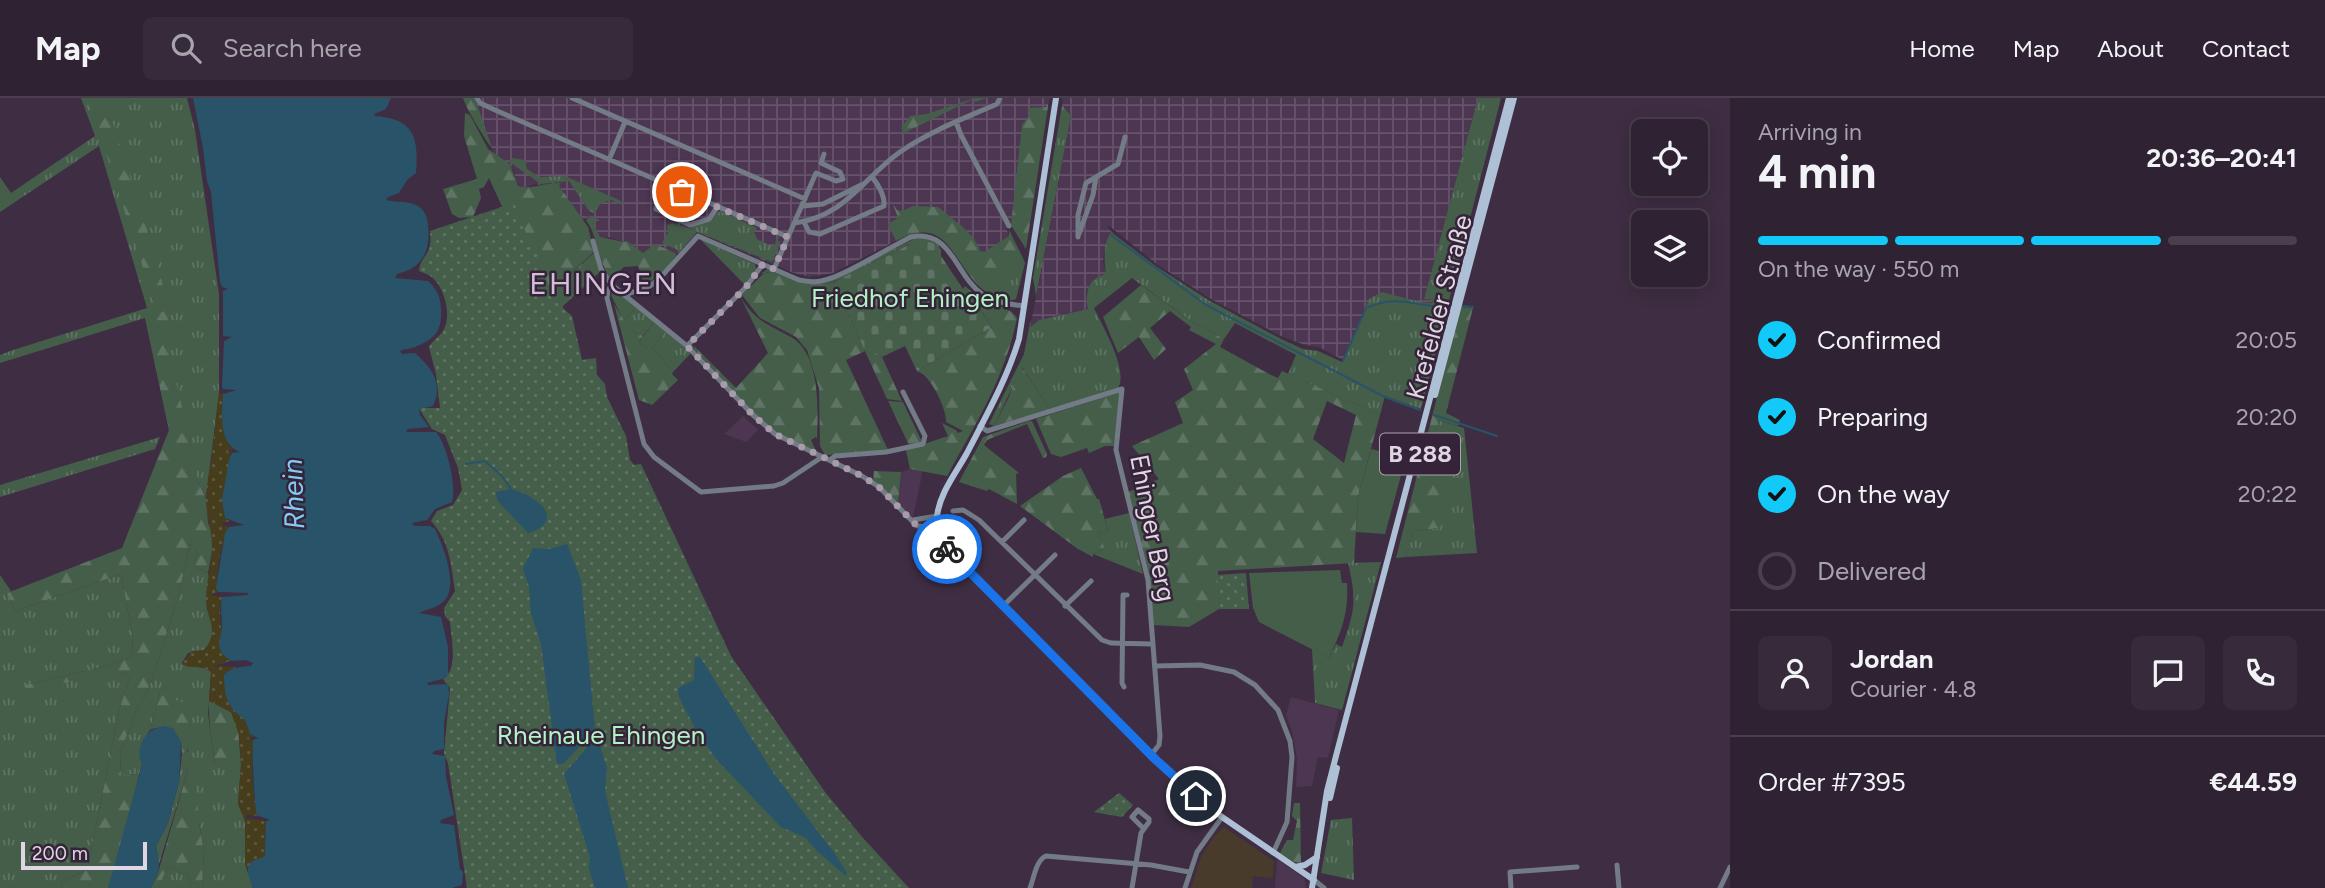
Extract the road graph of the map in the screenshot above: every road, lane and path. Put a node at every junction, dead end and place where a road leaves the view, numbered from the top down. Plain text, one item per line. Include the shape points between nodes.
1 (477, 98) edge
2 (492, 98) edge
3 (572, 98) edge
4 (1000, 98) edge
5 (1056, 98) edge
6 (1512, 98) edge
7 (488, 107) junction
8 (625, 121) junction
9 (956, 121) junction
10 (1125, 137) dead end
11 (824, 154) dead end
12 (609, 160) junction
13 (872, 177) junction
14 (1096, 177) junction
15 (864, 184) junction
16 (665, 185) junction
17 (804, 203) junction
18 (718, 206) junction
19 (804, 222) junction
20 (795, 223) junction
21 (1009, 226) dead end
22 (788, 237) junction
23 (593, 241) dead end
24 (763, 264) junction
25 (774, 269) junction
26 (612, 285) junction
27 (625, 295) junction
28 (1024, 306) junction
29 (687, 346) junction
30 (903, 392) dead end
31 (980, 426) junction
32 (822, 457) junction
33 (830, 460) junction
34 (953, 510) dead end
35 (937, 516) junction
36 (911, 520) junction
37 (1024, 520) dead end
38 (937, 528) junction
39 (1002, 542) junction
40 (1055, 555) dead end
41 (1034, 575) junction
42 (1091, 582) dead end
43 (1127, 595) dead end
44 (1065, 606) junction
45 (1003, 607) junction
46 (1122, 643) junction
47 (1152, 644) junction
48 (1156, 666) junction
49 (1124, 687) dead end
50 (1151, 755) junction
51 (1222, 817) junction
52 (1143, 828) dead end
53 (1273, 853) junction
54 (1317, 857) junction
55 (1137, 864) junction
56 (1617, 865) dead end
57 (1295, 867) junction
58 (1577, 867) dead end
59 (1730, 867) edge
60 (1189, 872) junction
61 (1313, 884) edge
62 (1030, 888) edge
63 (1132, 888) edge
64 (1185, 888) edge
65 (1324, 888) edge
66 (1511, 888) edge
67 (1619, 888) edge
68 (1720, 888) edge

1 - 7 street
2 - 7 street
3 - 8 street
4 - 9 street via 997,104
5 - 28 main road
6 - 54 main road, Krefelder Straße / B 288 via 1325,810
7 - 12 street
8 - 12 street
8 - 17 street
9 - 13 street via 898,153
9 - 21 street
10 - 14 street via 1118,164
11 - 17 street via 821,163 840,172 842,178 836,181 816,173
12 - 16 street
13 - 15 street
13 - 19 street via 884,206 820,234 810,232
14 - 14 street via 1086,183 1078,237 1085,219
15 - 17 street via 823,204
15 - 19 street via 849,200
16 - 18 street
16 - 18 street via 655,208 680,220 695,225 709,219
17 - 20 street
18 - 22 street
19 - 20 street
20 - 22 street
22 - 25 street
23 - 26 street via 601,269
24 - 25 street
24 - 27 street via 698,236 659,279
24 - 29 street
25 - 28 street via 799,280 822,281 921,235 944,245 972,286 985,296
26 - 27 street
26 - 32 street via 607,298 644,444 654,457 701,492 774,486
27 - 29 street
28 - 31 main road via 1012,363
29 - 32 street via 775,434
30 - 33 street via 925,436 923,444
31 - 35 main road via 941,499
31 - 47 street, Ehinger Berg via 987,431 1122,389 1116,450 1148,580
32 - 33 street
33 - 36 street via 879,487
34 - 39 street via 972,514
35 - 36 street
35 - 38 main road
36 - 38 street via 917,526
37 - 39 street
38 - 45 main road via 953,556
39 - 41 street
40 - 41 street
41 - 44 street
41 - 45 street
42 - 44 street
43 - 46 street via 1123,595
44 - 46 street via 1102,640
45 - 50 main road
46 - 47 street
46 - 49 street
47 - 48 street, Ehinger Berg
48 - 50 street, Ehinger Berg via 1160,736
48 - 53 street via 1220,667 1249,680 1278,710 1290,741 1291,775 1287,822
50 - 51 main road
51 - 53 main road
51 - 60 street
52 - 55 street
53 - 57 main road
54 - 57 main road
54 - 61 main road, Krefelder Straße / B 288
55 - 60 street
55 - 62 street via 1046,856
55 - 63 street
56 - 67 street
57 - 61 main road
58 - 66 street via 1510,872
59 - 68 street
60 - 64 street
61 - 65 street

